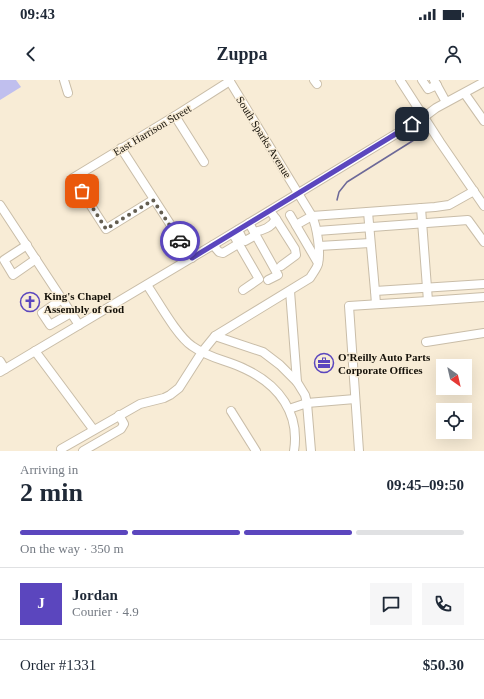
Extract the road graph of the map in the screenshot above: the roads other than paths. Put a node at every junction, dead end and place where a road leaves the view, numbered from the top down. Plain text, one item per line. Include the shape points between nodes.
1 (64, 80) edge
2 (400, 80) edge
3 (422, 80) edge
4 (229, 81) edge
5 (484, 82) edge
6 (435, 83) edge
7 (68, 93) dead end
8 (467, 93) junction
9 (446, 102) junction
10 (175, 116) junction
11 (424, 117) junction
12 (484, 121) edge
13 (121, 148) junction
14 (204, 162) dead end
15 (474, 191) junction
16 (299, 194) junction
17 (153, 200) junction
18 (0, 204) edge
19 (484, 206) edge
20 (421, 208) junction
21 (270, 211) junction
22 (368, 212) junction
23 (290, 215) dead end
24 (312, 216) junction
25 (276, 220) junction
26 (422, 223) junction
27 (249, 224) junction
28 (296, 225) junction
29 (369, 228) junction
30 (317, 231) junction
31 (235, 232) junction
32 (255, 233) junction
33 (370, 242) junction
34 (484, 242) edge
35 (238, 244) junction
36 (213, 245) junction
37 (319, 246) junction
38 (25, 247) junction
39 (192, 258) junction
40 (36, 260) junction
41 (318, 264) junction
42 (282, 266) dead end
43 (268, 280) dead end
44 (484, 284) edge
45 (147, 285) junction
46 (426, 288) junction
47 (243, 290) dead end
48 (290, 291) junction
49 (375, 291) junction
50 (484, 297) edge
51 (62, 299) junction
52 (428, 301) junction
53 (376, 304) junction
54 (71, 313) junction
55 (79, 325) junction
56 (484, 333) edge
57 (215, 336) junction
58 (426, 342) dead end
59 (35, 351) junction
60 (202, 352) junction
61 (0, 360) edge
62 (3, 370) edge
63 (297, 382) junction
64 (355, 399) junction
65 (307, 403) junction
66 (289, 409) junction
67 (230, 411) dead end
68 (119, 415) junction
69 (93, 429) junction
70 (61, 449) dead end
71 (83, 451) edge
72 (256, 451) edge
73 (294, 451) edge
74 (311, 451) edge
75 (359, 451) edge

1 - 7 street
2 - 11 street
3 - 6 street via 428,89
4 - 10 street, East Harrison Street
4 - 16 street, South Sparks Avenue
5 - 8 street
6 - 9 street
8 - 9 street
8 - 11 street via 440,112
8 - 12 street
9 - 11 street
10 - 13 street, East Harrison Street
10 - 14 street
11 - 15 street
11 - 16 street
13 - 17 street
13 - 17 street, East Harrison Street via 73,178 106,229
15 - 19 street
15 - 20 street via 449,205
16 - 21 street
16 - 24 street, South Sparks Avenue
17 - 39 street
18 - 38 street
20 - 22 street
20 - 26 street
21 - 25 street
21 - 27 street
22 - 24 street
22 - 29 street
23 - 28 street
24 - 28 street
24 - 30 street, South Sparks Avenue
25 - 32 street via 266,229
25 - 42 street via 295,249 296,255
26 - 29 street
26 - 34 street via 468,220
26 - 46 street
27 - 31 street
27 - 32 street
28 - 41 street
29 - 30 street
29 - 33 street
30 - 37 street, South Sparks Avenue
31 - 32 street via 245,241
31 - 35 street
31 - 36 street
32 - 43 street via 278,275
33 - 37 street
33 - 49 street
35 - 36 street via 223,253
35 - 47 street via 259,279
36 - 39 street
37 - 41 street, South Sparks Avenue
38 - 40 street
38 - 40 street via 4,260 13,275
39 - 45 street
40 - 51 street
41 - 48 street via 310,278
44 - 46 street
45 - 55 street
45 - 60 street via 181,335
46 - 49 street
46 - 52 street
48 - 57 street
48 - 63 street
49 - 53 street
50 - 52 street
51 - 54 street
51 - 54 street via 42,312 50,325
52 - 53 street
53 - 64 street via 349,306
54 - 55 street
55 - 59 street
56 - 58 street
57 - 60 street
57 - 63 street via 263,352
59 - 62 street
59 - 69 street
60 - 66 street via 264,378 279,393
60 - 68 street via 179,388 170,395 140,404
61 - 62 street
63 - 65 street
64 - 65 street
64 - 75 street
65 - 66 street
65 - 74 street
66 - 73 street via 294,422
67 - 72 street
68 - 69 street
68 - 71 street via 124,424 121,429
69 - 70 street

